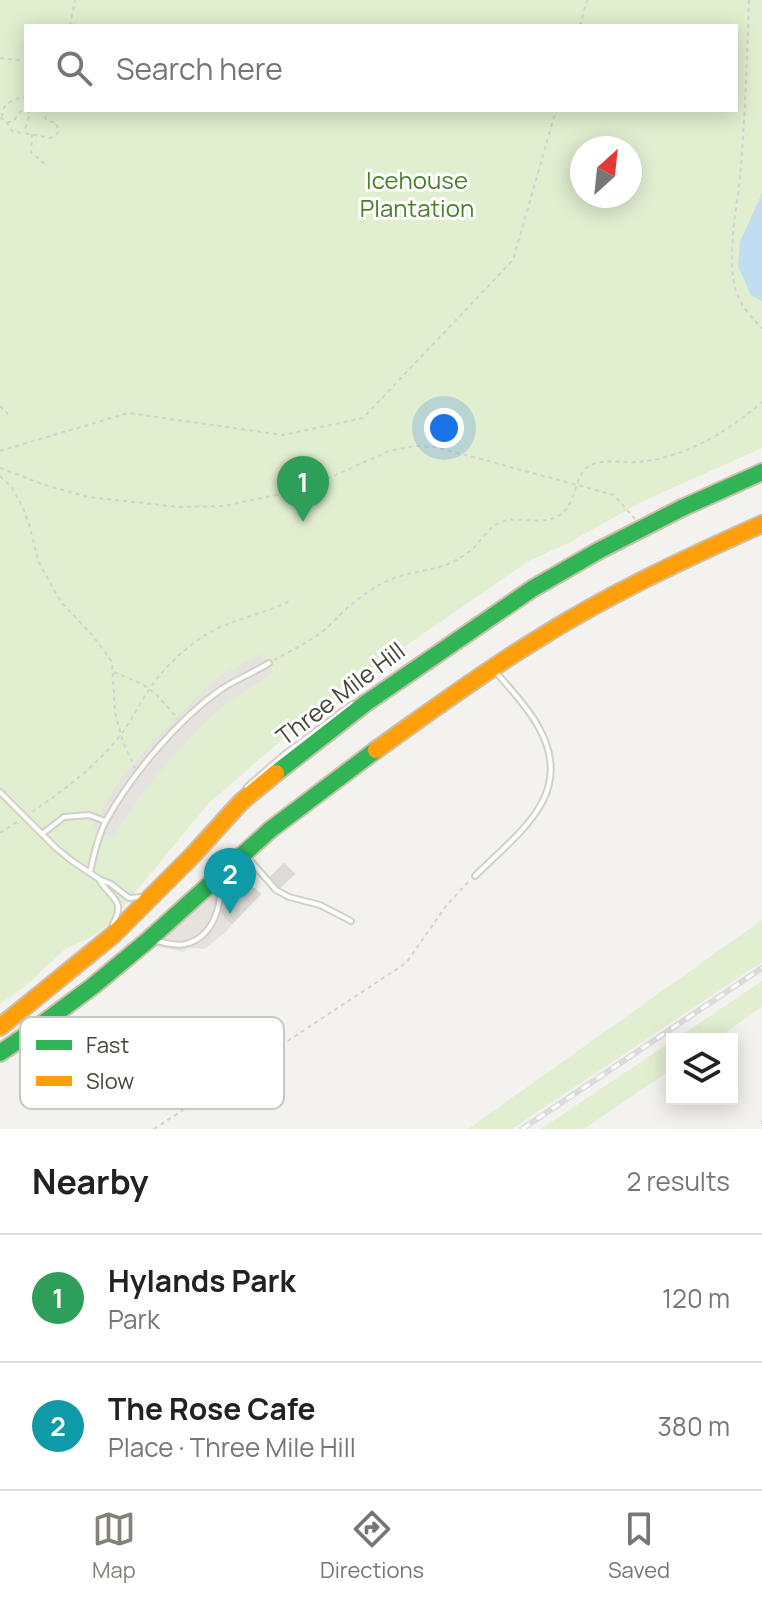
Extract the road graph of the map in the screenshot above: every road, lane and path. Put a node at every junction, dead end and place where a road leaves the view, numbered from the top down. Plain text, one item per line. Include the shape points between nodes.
1 (75, 0) edge
2 (587, 0) edge
3 (749, 0) edge
4 (70, 24) edge
5 (581, 24) edge
6 (0, 58) edge
7 (24, 61) edge
8 (24, 98) edge
9 (24, 111) edge
10 (28, 112) edge
11 (44, 112) edge
12 (555, 112) edge
13 (1, 118) edge
14 (7, 123) junction
15 (24, 133) junction
16 (32, 134) junction
17 (46, 165) dead end
18 (762, 328) edge
19 (762, 402) edge
20 (0, 406) edge
21 (8, 414) dead end
22 (0, 451) edge
23 (0, 468) edge
24 (762, 472) edge
25 (0, 476) edge
26 (578, 485) junction
27 (626, 512) dead end
28 (762, 524) edge
29 (290, 601) dead end
30 (428, 659) junction
31 (269, 663) joint
32 (492, 667) junction
33 (113, 671) junction
34 (149, 689) junction
35 (371, 691) dead end
36 (361, 698) dead end
37 (181, 723) junction
38 (121, 735) junction
39 (138, 773) junction
40 (245, 789) dead end
41 (0, 792) edge
42 (235, 798) dead end
43 (25, 817) junction
44 (105, 821) junction
45 (0, 833) edge
46 (42, 834) junction
47 (243, 853) junction
48 (193, 855) junction
49 (90, 872) junction
50 (218, 876) junction
51 (475, 876) joint
52 (99, 879) junction
53 (154, 892) junction
54 (351, 921) dead end
55 (111, 926) dead end
56 (149, 940) junction
57 (88, 947) dead end
58 (52, 1017) edge
59 (6, 1022) edge
60 (20, 1039) edge
61 (284, 1043) edge
62 (0, 1053) edge
63 (184, 1109) edge
64 (762, 1120) edge
65 (762, 1125) edge
66 (154, 1129) edge

1 - 4 path
2 - 5 path
3 - 18 path via 733,278 743,308
6 - 7 path
8 - 13 path via 5,105
9 - 14 path
10 - 15 path
11 - 16 path via 59,132 51,138
12 - 22 path via 513,260 363,418 283,435 128,413
13 - 14 path
14 - 15 path via 12,131
15 - 16 path
16 - 17 path via 31,152
19 - 26 path via 720,433 675,455 589,466
20 - 21 path
23 - 26 path via 88,497 224,506 304,489 379,455 415,446
24 - 30 highway, Three Mile Hill via 598,551
25 - 33 path via 23,508 39,563 56,594 93,636
26 - 27 path via 614,495
26 - 31 path via 557,517 497,523 461,557 381,584 322,632
28 - 32 highway via 635,584
29 - 34 path via 208,632
30 - 35 lane
30 - 48 highway, Three Mile Hill via 241,802
31 - 37 lane via 224,688
32 - 47 highway via 312,796
32 - 51 lane via 538,727 552,770 537,812
33 - 34 path
33 - 38 path
34 - 37 path
34 - 38 path
36 - 40 lane
37 - 39 lane
38 - 39 path
38 - 43 path via 64,790
39 - 44 lane
41 - 43 lane
42 - 48 lane
43 - 45 path
43 - 46 lane
44 - 46 lane via 89,815 64,817
44 - 49 lane
46 - 49 lane
47 - 50 highway
47 - 54 lane via 276,890
48 - 53 highway, Three Mile Hill
49 - 52 lane
50 - 56 highway
50 - 56 lane via 220,902 210,927 188,944
51 - 61 path via 446,906 406,963
52 - 53 lane via 129,898
52 - 55 lane via 118,901
53 - 59 highway, Three Mile Hill via 91,954
56 - 58 highway
57 - 59 lane
60 - 62 highway
63 - 66 path
64 - 65 path

